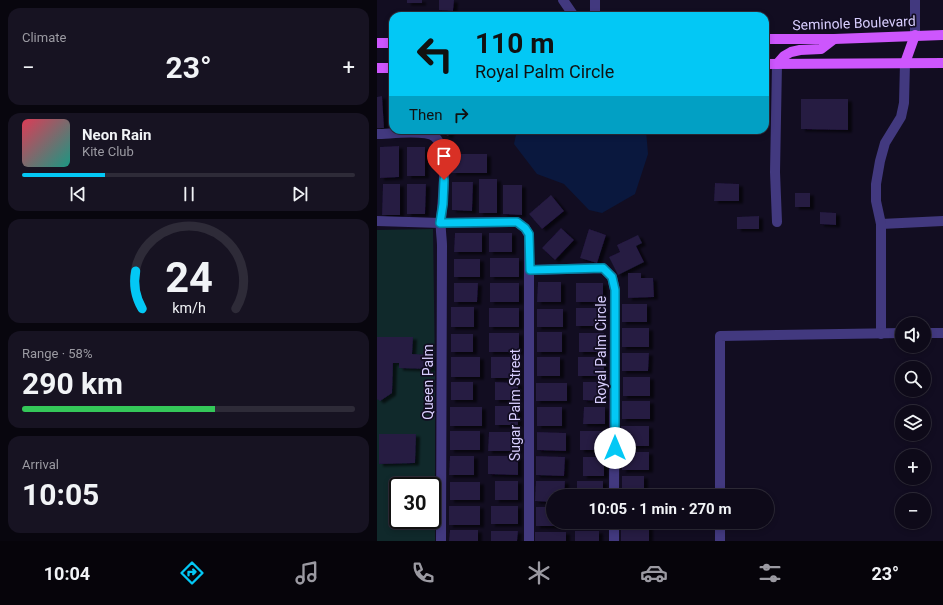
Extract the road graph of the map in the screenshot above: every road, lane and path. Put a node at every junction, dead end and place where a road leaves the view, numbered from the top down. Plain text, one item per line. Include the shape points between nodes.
1 (563, 0) edge
2 (595, 0) edge
3 (915, 0) edge
4 (571, 12) edge
5 (595, 12) edge
6 (943, 34) edge
7 (915, 35) junction
8 (769, 39) edge
9 (834, 39) junction
10 (377, 43) edge
11 (389, 43) edge
12 (905, 63) junction
13 (943, 63) edge
14 (769, 64) edge
15 (777, 64) junction
16 (377, 68) edge
17 (389, 68) edge
18 (377, 134) edge
19 (389, 134) edge
20 (426, 134) edge
21 (377, 221) edge
22 (943, 221) edge
23 (777, 222) dead end
24 (440, 223) junction
25 (881, 224) junction
26 (530, 270) junction
27 (931, 333) edge
28 (943, 333) edge
29 (881, 334) junction
30 (895, 334) edge
31 (614, 489) edge
32 (720, 489) edge
33 (614, 529) edge
34 (720, 529) edge
35 (441, 541) edge
36 (529, 541) edge
37 (614, 541) edge
38 (720, 541) edge

1 - 4 street
2 - 5 street
3 - 7 street
6 - 7 main road, Seminole Boulevard
7 - 9 main road, Seminole Boulevard
7 - 12 main road
8 - 9 main road, Seminole Boulevard
9 - 15 main road via 821,49 791,52
10 - 11 main road
12 - 13 main road
12 - 15 main road
12 - 25 street via 901,117 885,143 876,184
14 - 15 main road
15 - 23 street
16 - 17 main road
18 - 19 street
20 - 24 street via 434,137 440,147 444,169
21 - 24 street
22 - 25 street
24 - 26 street via 517,222 529,234
24 - 35 street, Queen Palm
25 - 29 street
26 - 31 street, Royal Palm Circle via 603,268 612,277 615,290
26 - 36 street, Sugar Palm Street
27 - 28 street
29 - 30 street
29 - 32 street via 720,336
33 - 37 street
34 - 38 street

